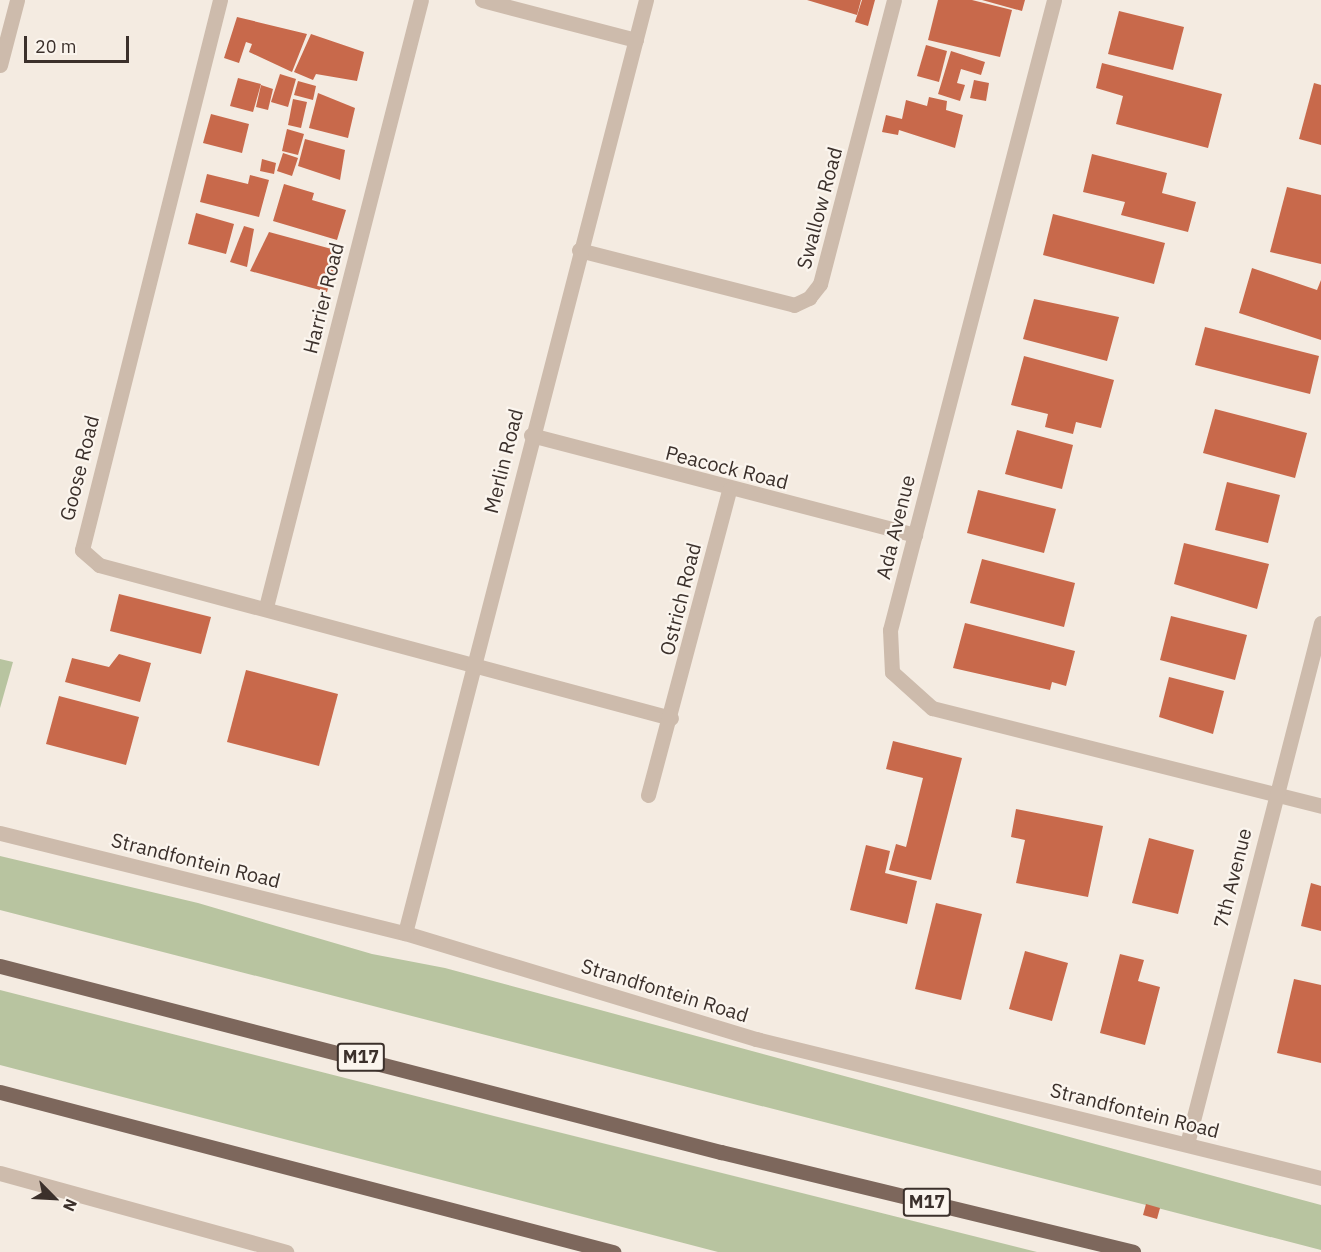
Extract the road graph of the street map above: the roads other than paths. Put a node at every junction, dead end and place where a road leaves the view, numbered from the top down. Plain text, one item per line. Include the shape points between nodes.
1 (16, 0) edge
2 (220, 0) edge
3 (421, 0) edge
4 (482, 0) edge
5 (646, 0) edge
6 (894, 0) edge
7 (1054, 0) edge
8 (636, 40) junction
9 (0, 65) edge
10 (579, 250) junction
11 (531, 435) junction
12 (729, 490) junction
13 (915, 535) junction
14 (266, 607) junction
15 (1321, 623) edge
16 (474, 662) junction
17 (671, 718) junction
18 (1275, 794) junction
19 (648, 795) dead end
20 (1321, 806) edge
21 (0, 833) edge
22 (405, 933) junction
23 (0, 966) edge
24 (0, 1092) edge
25 (1187, 1144) junction
26 (0, 1173) edge
27 (1321, 1178) edge
28 (286, 1252) edge
29 (614, 1252) edge
30 (1132, 1252) edge

1 - 9 street
2 - 14 street, Goose Road via 82,550 99,564
3 - 14 street, Harrier Road
4 - 8 street
5 - 8 street, Merlin Road
6 - 10 street, Swallow Road via 820,284 809,298 794,305
7 - 13 street, Ada Avenue
8 - 10 street, Merlin Road
10 - 11 street, Merlin Road
11 - 12 street, Peacock Road
11 - 16 street, Merlin Road
12 - 13 street, Peacock Road
12 - 17 street, Ostrich Road
13 - 18 street, Ada Avenue via 890,630 892,672 932,708
14 - 16 street, Goose Road
15 - 18 street, 7th Avenue
16 - 17 street
16 - 22 street, Merlin Road
17 - 19 street, Ostrich Road
18 - 20 street, Ada Avenue
18 - 25 street, 7th Avenue
21 - 22 street, Strandfontein Road
22 - 25 street, Strandfontein Road via 756,1039
23 - 30 main road, M17 via 720,1152
24 - 29 main road
25 - 27 street, Strandfontein Road
26 - 28 street

